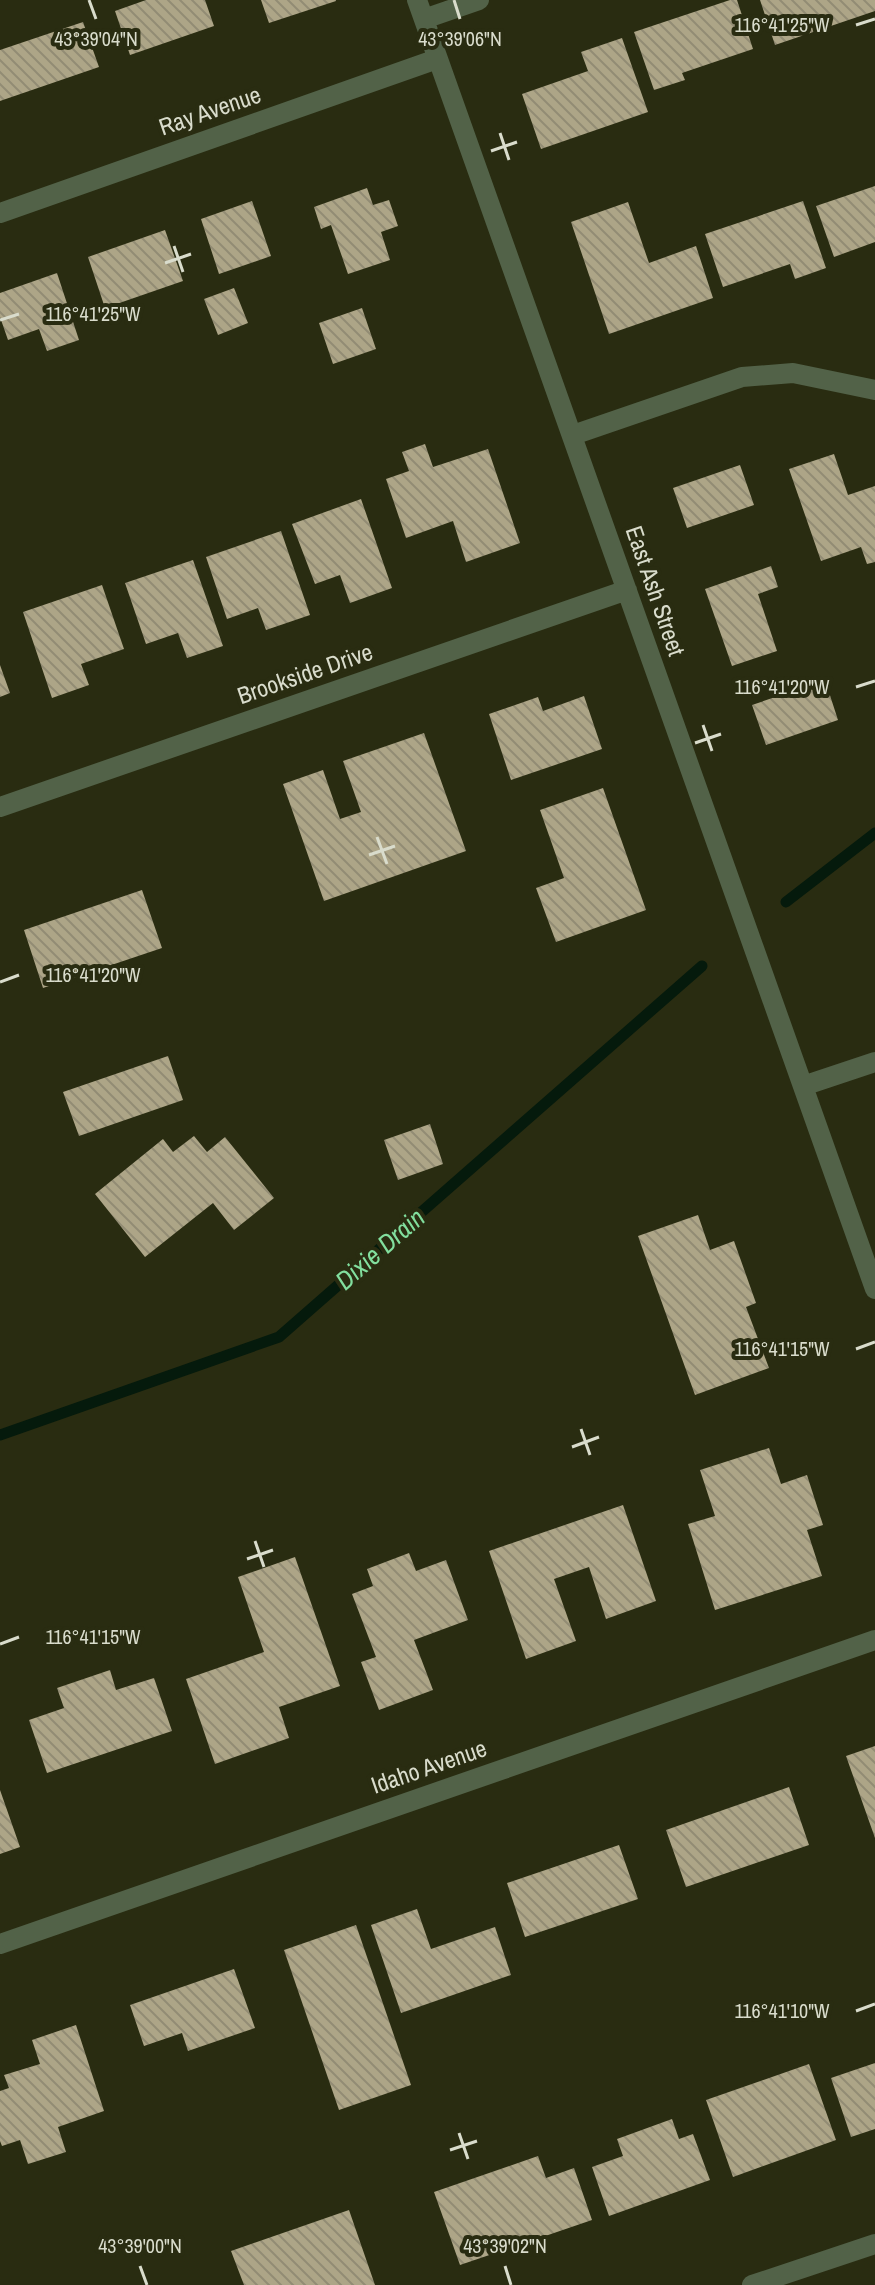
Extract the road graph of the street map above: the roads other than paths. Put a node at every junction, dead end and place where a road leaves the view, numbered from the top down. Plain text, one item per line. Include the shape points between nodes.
1 (479, 0) edge
2 (420, 9) edge
3 (437, 59) junction
4 (0, 213) edge
5 (875, 390) edge
6 (573, 435) junction
7 (627, 590) junction
8 (0, 807) edge
9 (875, 1062) edge
10 (803, 1086) junction
11 (875, 1289) edge
12 (875, 1640) edge
13 (0, 1944) edge
14 (875, 2244) edge
15 (752, 2285) edge

1 - 2 street
2 - 3 street, East Ash Street
3 - 4 street, Ray Avenue
3 - 6 street, East Ash Street
5 - 6 street via 793,373 742,377
6 - 7 street, East Ash Street
7 - 8 street, Brookside Drive
7 - 10 street, East Ash Street
9 - 10 street
10 - 11 street, East Ash Street
12 - 13 street, Idaho Avenue
14 - 15 street

